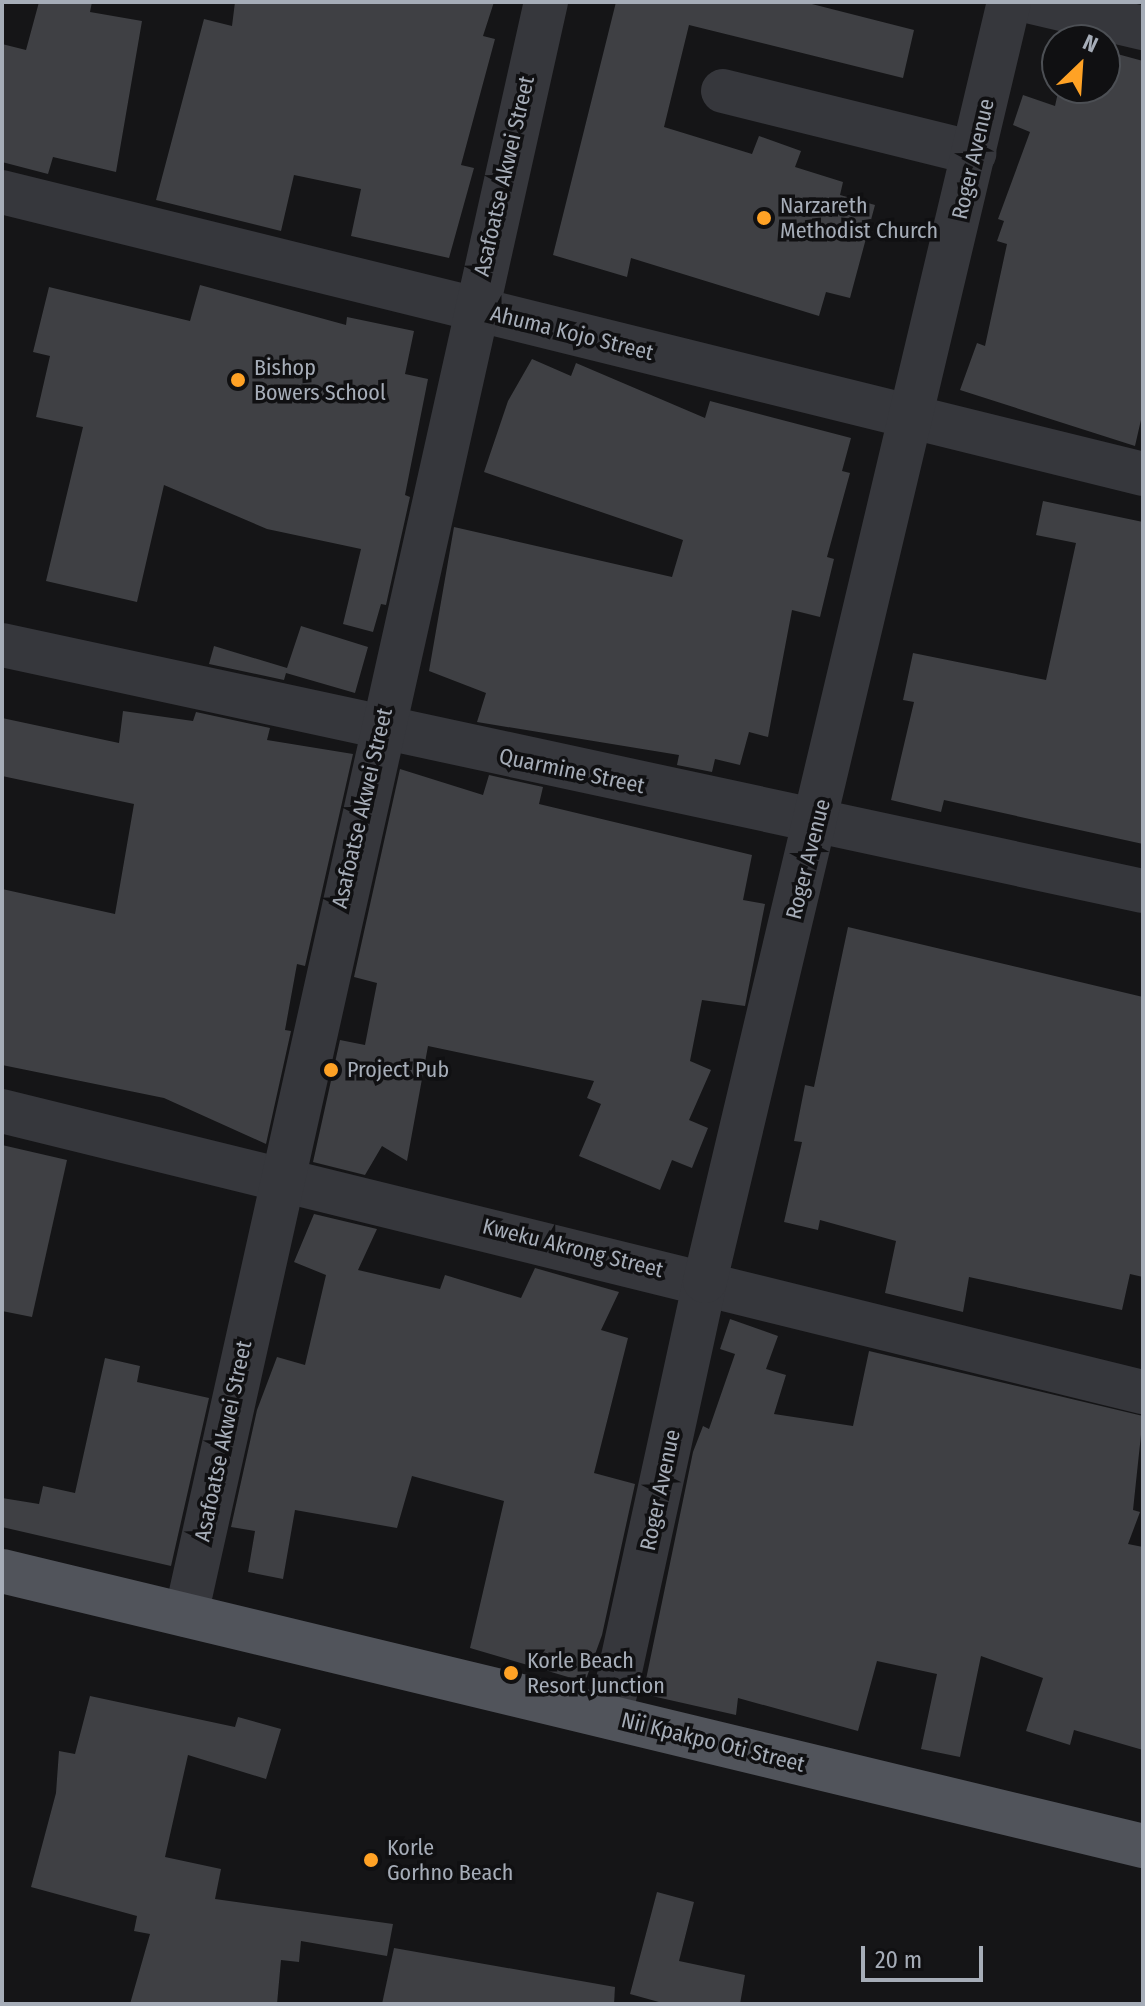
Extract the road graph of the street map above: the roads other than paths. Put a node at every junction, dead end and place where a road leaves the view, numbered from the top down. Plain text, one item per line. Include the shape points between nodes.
1 (546, 2) edge
2 (1009, 2) edge
3 (1032, 2) edge
4 (1143, 28) edge
5 (723, 91) dead end
6 (974, 153) junction
7 (2, 192) edge
8 (473, 309) junction
9 (913, 416) junction
10 (1143, 474) edge
11 (2, 645) edge
12 (379, 729) junction
13 (817, 824) junction
14 (1143, 891) edge
15 (2, 1111) edge
16 (280, 1176) junction
17 (705, 1281) junction
18 (1143, 1392) edge
19 (2, 1571) edge
20 (186, 1615) junction
21 (610, 1717) junction
22 (1143, 1846) edge

1 - 8 street, Asafoatse Akwei Street
2 - 6 street, Roger Avenue
3 - 4 street
5 - 6 street
6 - 9 street, Roger Avenue
7 - 8 street, Ahuma Kojo Street
8 - 9 street, Ahuma Kojo Street
8 - 12 street, Asafoatse Akwei Street
9 - 10 street, Ahuma Kojo Street
9 - 13 street, Roger Avenue
11 - 12 street, Quarmine Street
12 - 13 street, Quarmine Street
12 - 16 street, Asafoatse Akwei Street
13 - 14 street, Quarmine Street
13 - 17 street, Roger Avenue
15 - 16 street, Kweku Akrong Street
16 - 17 street, Kweku Akrong Street
16 - 20 street, Asafoatse Akwei Street
17 - 18 street, Kweku Akrong Street
17 - 21 street, Roger Avenue
19 - 20 main road, Nii Kpakpo Oti Street
20 - 21 main road, Nii Kpakpo Oti Street
21 - 22 main road, Nii Kpakpo Oti Street

